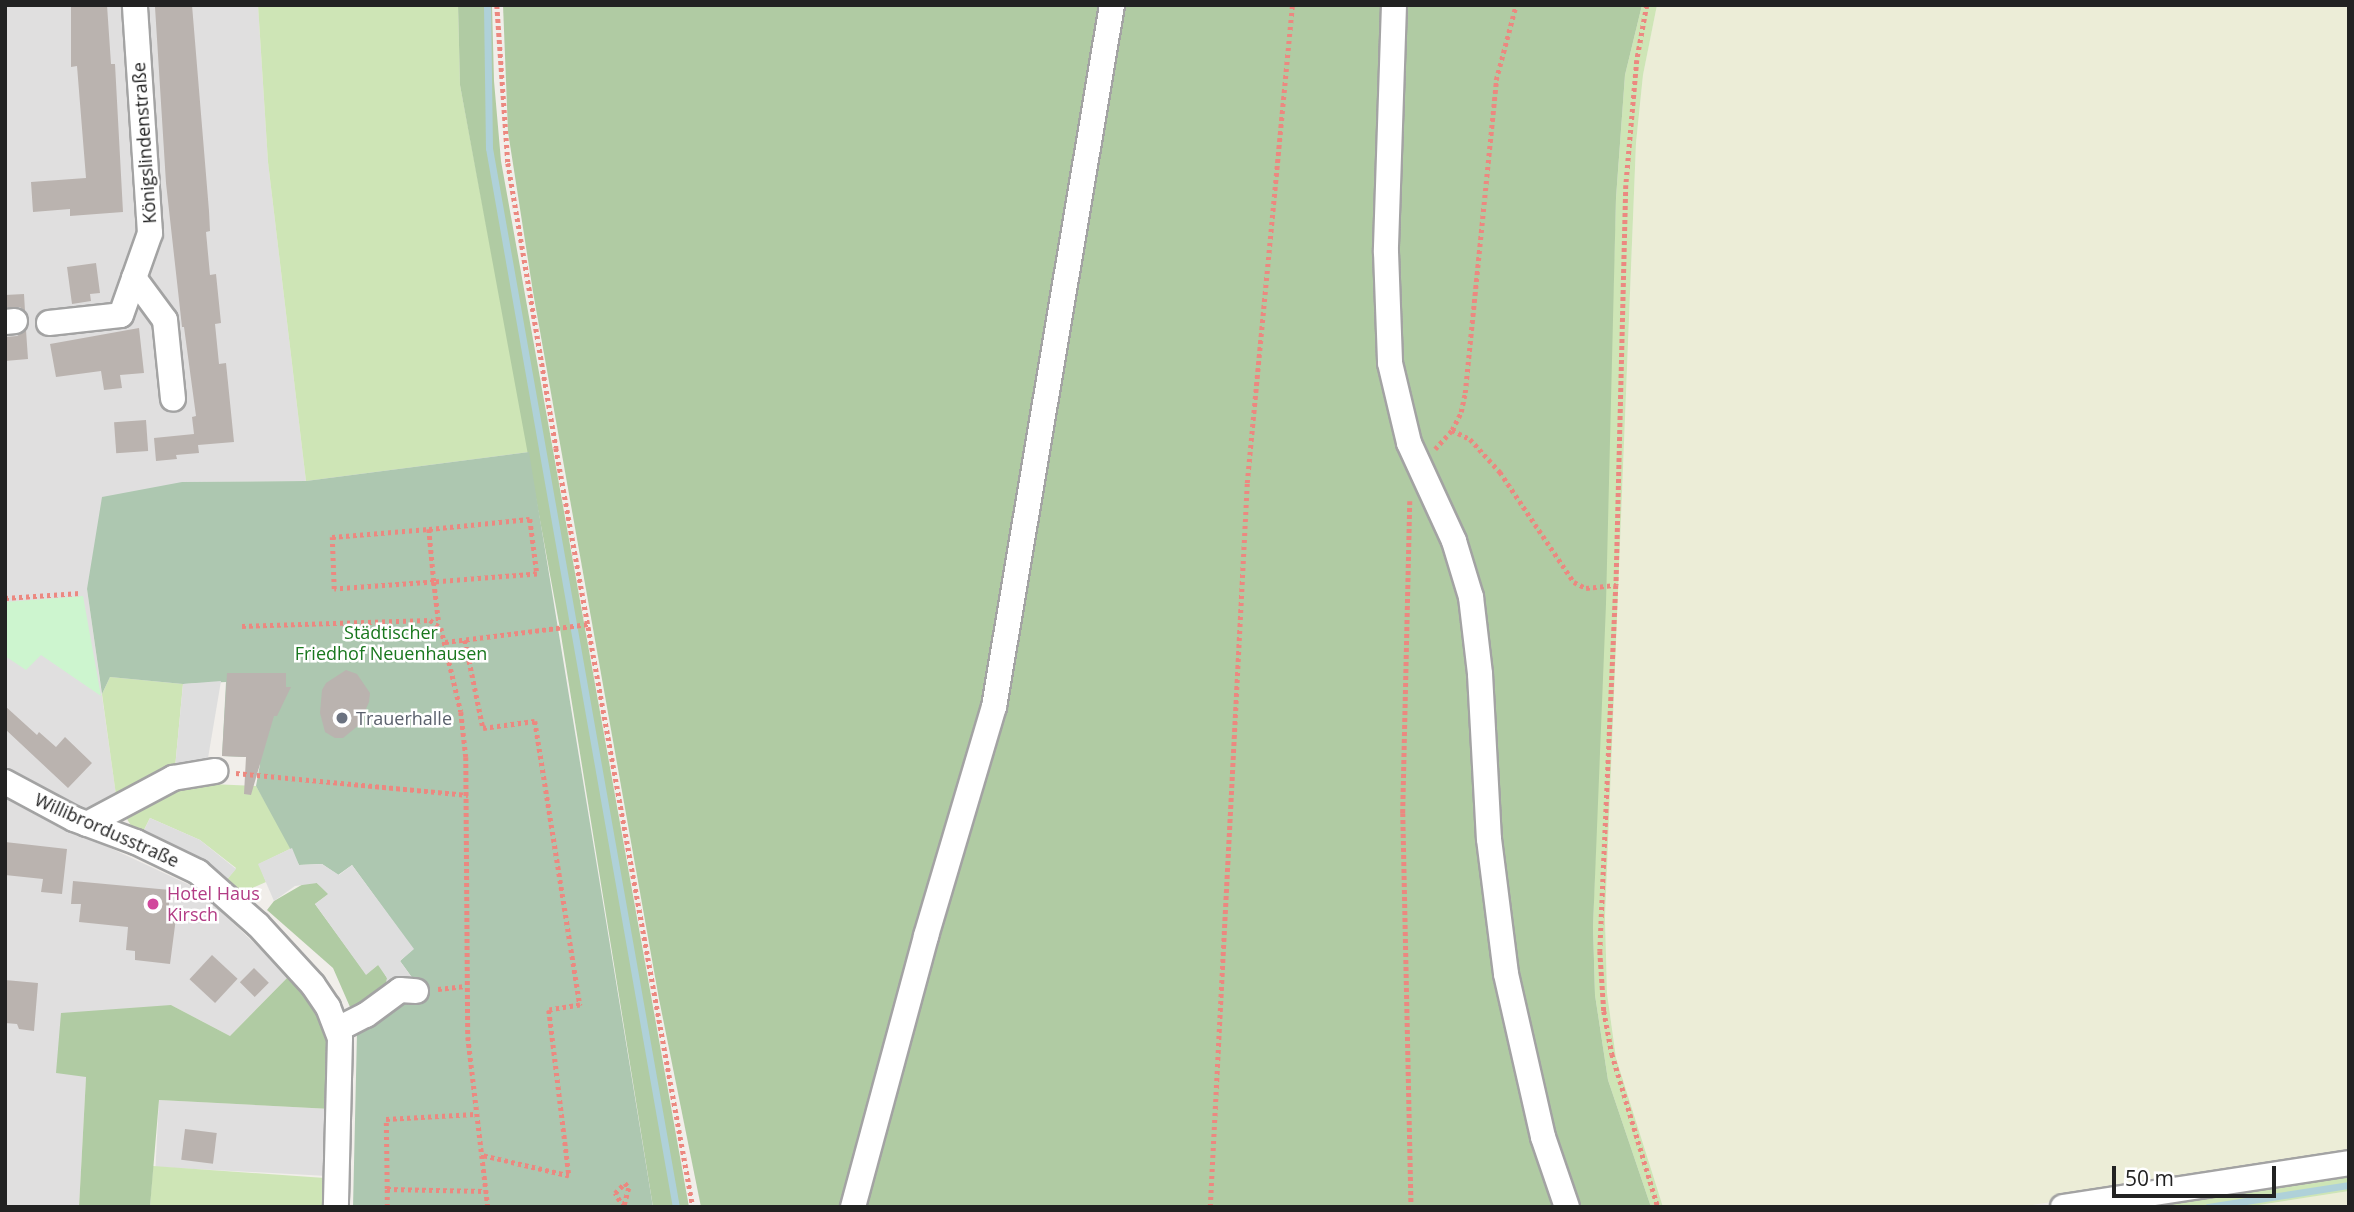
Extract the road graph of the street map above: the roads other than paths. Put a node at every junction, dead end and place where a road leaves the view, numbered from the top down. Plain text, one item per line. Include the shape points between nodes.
1 (135, 5) edge
2 (1112, 5) edge
3 (1394, 5) edge
4 (134, 278) junction
5 (49, 323) dead end
6 (173, 399) dead end
7 (215, 771) road end
8 (5, 782) edge
9 (88, 824) junction
10 (416, 992) dead end
11 (338, 1028) junction
12 (2349, 1163) edge
13 (336, 1207) edge
14 (853, 1207) edge
15 (1567, 1207) edge
16 (2063, 1207) edge

1 - 4 street, Königslindenstraße via 150,233
2 - 14 street via 996,698
3 - 15 street via 1386,252 1387,336 1395,394 1415,456 1454,541 1471,597 1489,839 1506,974 1531,1092
4 - 5 street, Königslindenstraße via 121,315
4 - 6 street via 165,320
7 - 9 street via 173,778
8 - 9 street, Willibrordusstraße
9 - 11 street, Willibrordusstraße via 180,862 222,891 302,972
10 - 11 street via 400,990 366,1015
11 - 13 street, Willibrordusstraße via 341,1092
12 - 16 street

